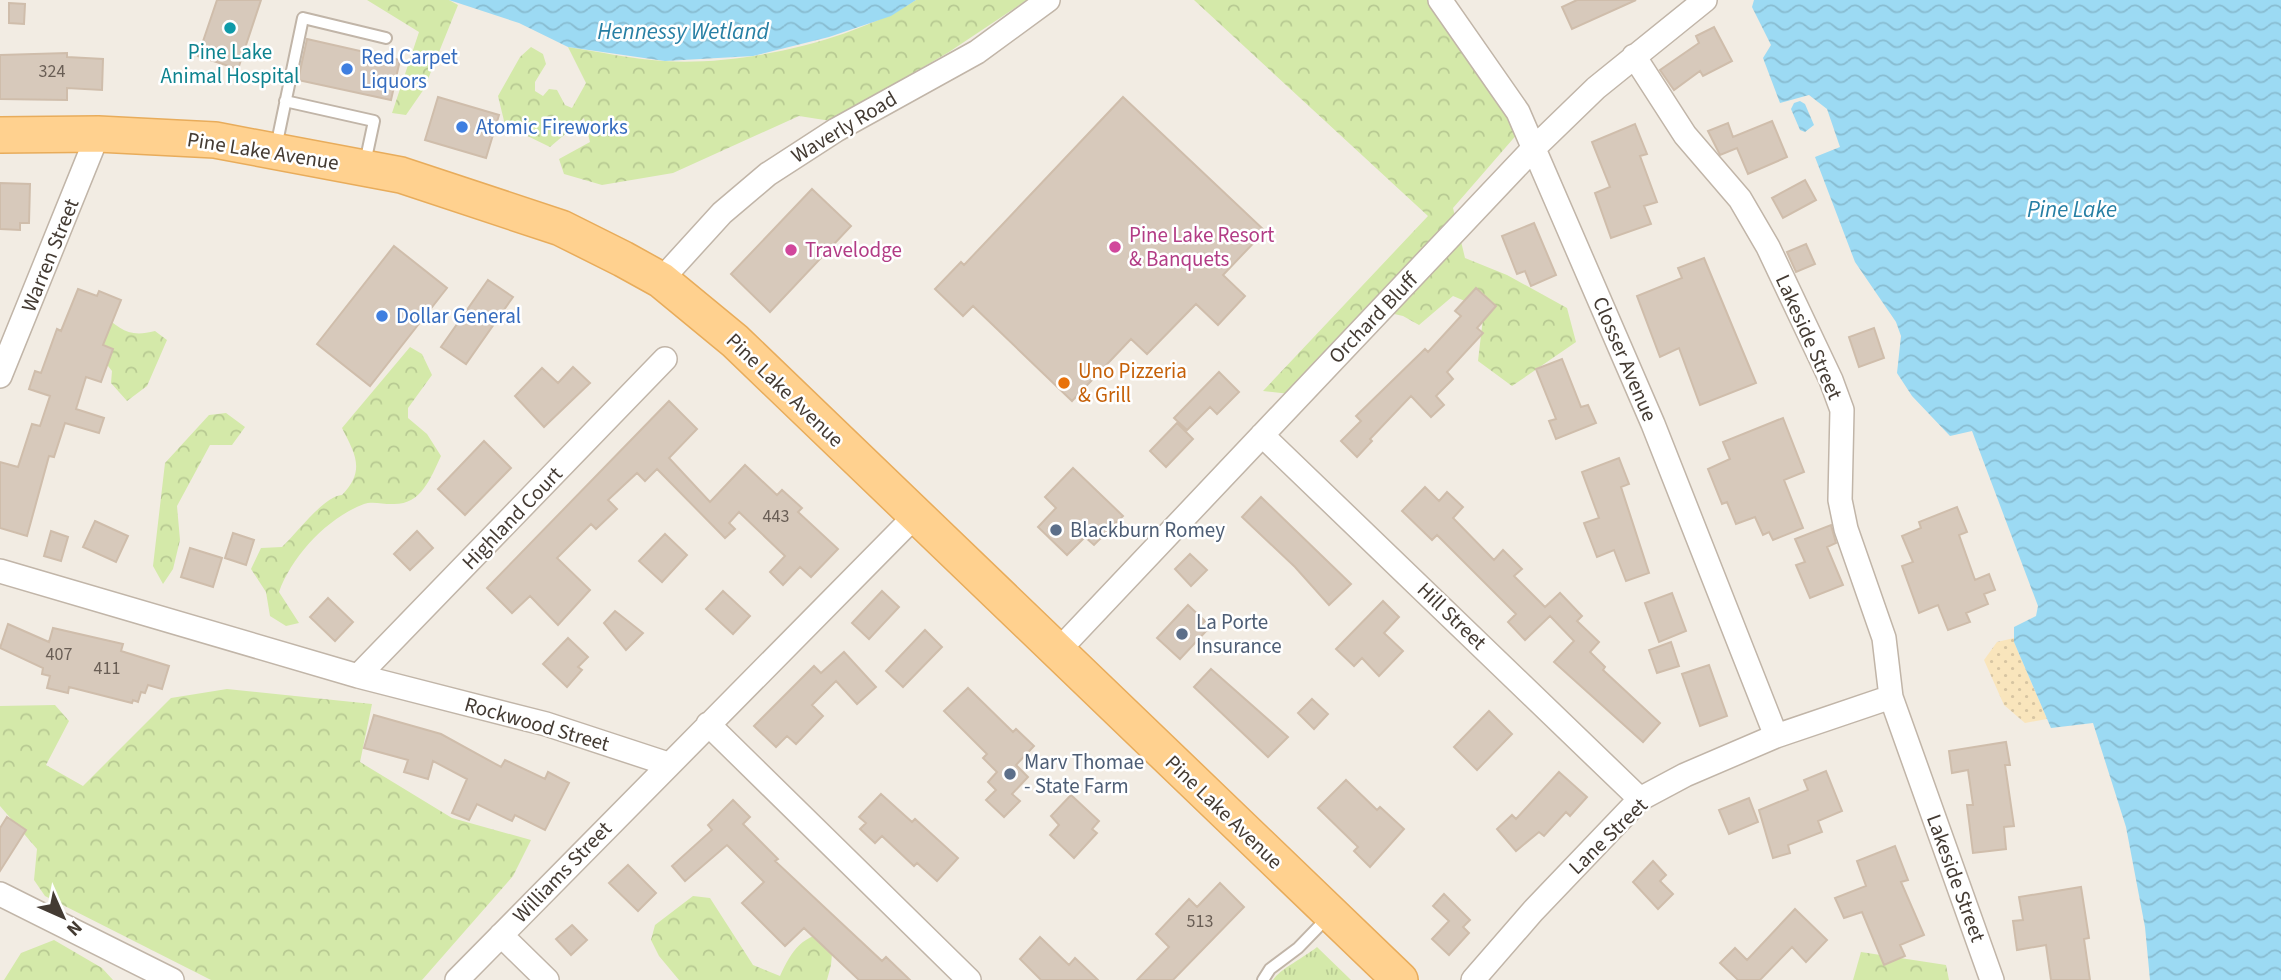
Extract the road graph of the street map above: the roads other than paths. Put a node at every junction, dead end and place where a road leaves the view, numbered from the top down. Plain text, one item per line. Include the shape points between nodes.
1 (1048, 0) edge
2 (1440, 0) edge
3 (1705, 0) edge
4 (386, 38) dead end
5 (1634, 56) junction
6 (285, 101) junction
7 (97, 134) junction
8 (0, 135) edge
9 (275, 150) junction
10 (1532, 150) junction
11 (364, 167) junction
12 (661, 280) junction
13 (666, 359) dead end
14 (0, 376) edge
15 (1262, 435) junction
16 (916, 515) junction
17 (0, 571) edge
18 (1057, 652) junction
19 (358, 676) junction
20 (1891, 697) junction
21 (708, 724) junction
22 (1776, 736) junction
23 (668, 764) junction
24 (1640, 799) junction
25 (0, 894) edge
26 (1331, 914) junction
27 (501, 935) junction
28 (172, 980) edge
29 (457, 980) edge
30 (547, 980) edge
31 (969, 980) edge
32 (1263, 980) edge
33 (1400, 980) edge
34 (1472, 980) edge
35 (1992, 980) edge

1 - 12 street, Waverly Road via 976,52 836,130 768,174 722,214
2 - 10 street, Closser Avenue via 1518,112
3 - 5 street, Orchard Bluff
4 - 6 lane via 303,18
5 - 10 street, Orchard Bluff
5 - 20 street, Lakeside Street via 1685,135 1740,199 1769,247 1832,380 1842,410 1840,500 1884,638
6 - 9 lane
6 - 11 lane via 373,121
7 - 8 main road, Pine Lake Avenue
7 - 9 main road, Pine Lake Avenue via 215,140
7 - 14 street, Warren Street
9 - 11 main road, Pine Lake Avenue
10 - 15 street, Orchard Bluff
10 - 22 street, Closser Avenue via 1653,424
11 - 12 main road, Pine Lake Avenue via 561,228
12 - 16 main road, Pine Lake Avenue via 735,341
13 - 19 street, Highland Court
15 - 18 street, Orchard Bluff
15 - 24 street, Hill Street
16 - 18 main road, Pine Lake Avenue
16 - 21 street
17 - 19 street, Rockwood Street
18 - 26 main road, Pine Lake Avenue
19 - 23 street, Rockwood Street via 545,724
20 - 22 street
20 - 35 street, Lakeside Street
21 - 23 street
21 - 31 street
22 - 24 street, Lane Street
23 - 27 street, Williams Street
24 - 34 street, Lane Street
25 - 28 street
26 - 32 lane
26 - 33 main road, Pine Lake Avenue
27 - 29 street, Williams Street
27 - 30 street

